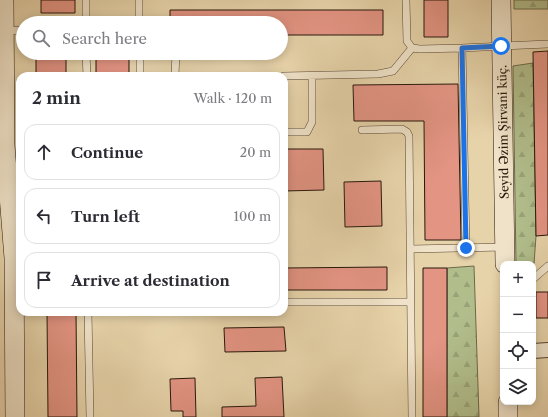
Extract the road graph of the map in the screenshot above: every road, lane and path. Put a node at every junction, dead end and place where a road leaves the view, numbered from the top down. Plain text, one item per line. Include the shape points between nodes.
1 (4, 0) edge
2 (86, 0) edge
3 (139, 0) edge
4 (406, 0) edge
5 (501, 0) edge
6 (86, 16) edge
7 (139, 16) edge
8 (16, 30) edge
9 (4, 31) junction
10 (548, 44) edge
11 (501, 46) junction
12 (412, 48) junction
13 (462, 48) junction
14 (86, 60) edge
15 (140, 60) edge
16 (176, 60) edge
17 (86, 72) edge
18 (140, 72) edge
19 (175, 72) edge
20 (288, 76) edge
21 (312, 76) junction
22 (362, 130) dead end
23 (288, 132) edge
24 (4, 145) junction
25 (0, 218) edge
26 (466, 248) junction
27 (411, 249) junction
28 (505, 256) edge
29 (548, 266) edge
30 (16, 271) edge
31 (536, 276) edge
32 (288, 302) edge
33 (410, 302) junction
34 (16, 316) edge
35 (88, 316) edge
36 (548, 350) edge
37 (536, 351) edge
38 (508, 405) edge
39 (15, 417) edge
40 (90, 417) edge
41 (412, 417) edge
42 (508, 417) edge

1 - 9 main road
2 - 6 lane
3 - 7 lane
4 - 12 lane via 407,41
5 - 11 main road, Seyid Əzim Şirvani küç.
8 - 9 lane
9 - 24 main road
10 - 11 lane
11 - 13 lane
11 - 28 main road, Seyid Əzim Şirvani küç.
12 - 13 lane
12 - 21 lane via 393,70 378,74
13 - 26 lane
14 - 17 lane
15 - 18 lane
16 - 19 lane
20 - 21 lane
21 - 23 lane via 312,122 307,132
22 - 27 lane via 402,129 409,136
24 - 25 main road
24 - 30 main road
26 - 27 lane
26 - 28 lane
27 - 33 lane
29 - 31 lane
32 - 33 lane
33 - 41 lane
34 - 39 main road
35 - 40 lane
36 - 37 street
38 - 42 main road

